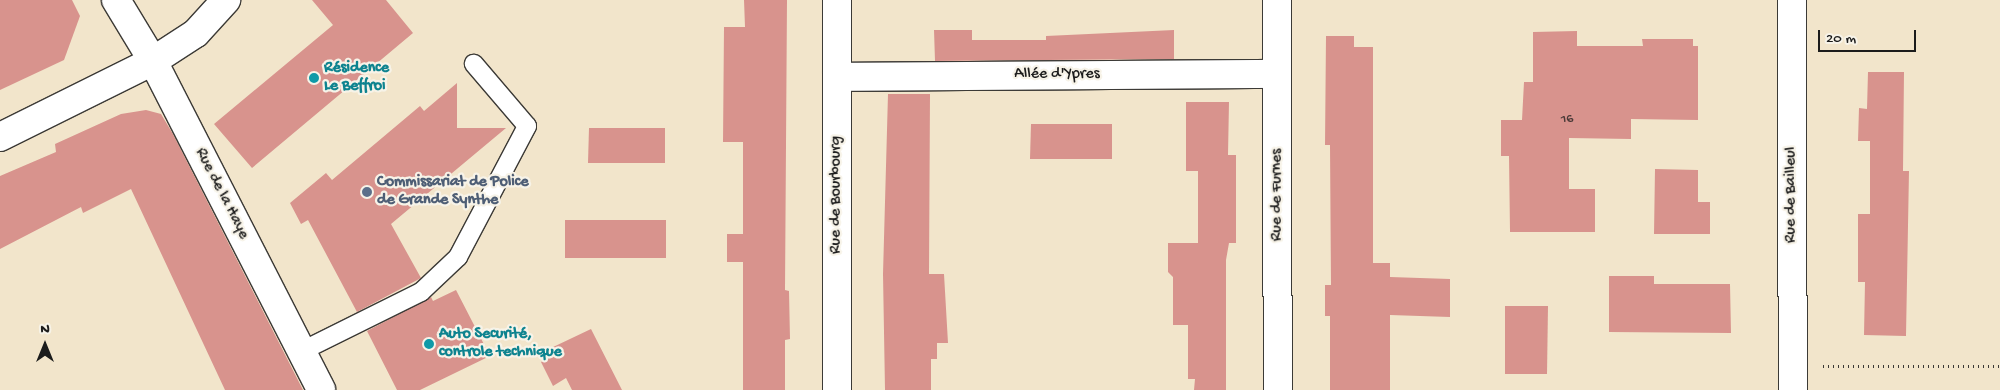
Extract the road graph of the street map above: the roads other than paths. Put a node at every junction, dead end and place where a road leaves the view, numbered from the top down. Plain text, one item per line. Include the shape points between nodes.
1 (116, 0) edge
2 (226, 0) edge
3 (837, 0) edge
4 (1277, 0) edge
5 (1792, 0) edge
6 (153, 61) junction
7 (474, 64) dead end
8 (1277, 74) junction
9 (837, 77) junction
10 (0, 137) edge
11 (302, 351) junction
12 (1793, 378) edge
13 (321, 390) edge
14 (837, 390) edge
15 (1278, 390) edge

1 - 6 street, Rue de la Haye
2 - 6 street via 196,33
3 - 9 street, Rue de Bourbourg
4 - 8 street, Rue de Furnes
5 - 12 street, Rue de Bailleul
6 - 10 street
6 - 11 street, Rue de la Haye
7 - 11 lane via 527,126 458,257 421,292
8 - 9 street, Allée d'Ypres
8 - 15 street, Rue de Furnes
9 - 14 street, Rue de Bourbourg
11 - 13 street, Rue de la Haye

